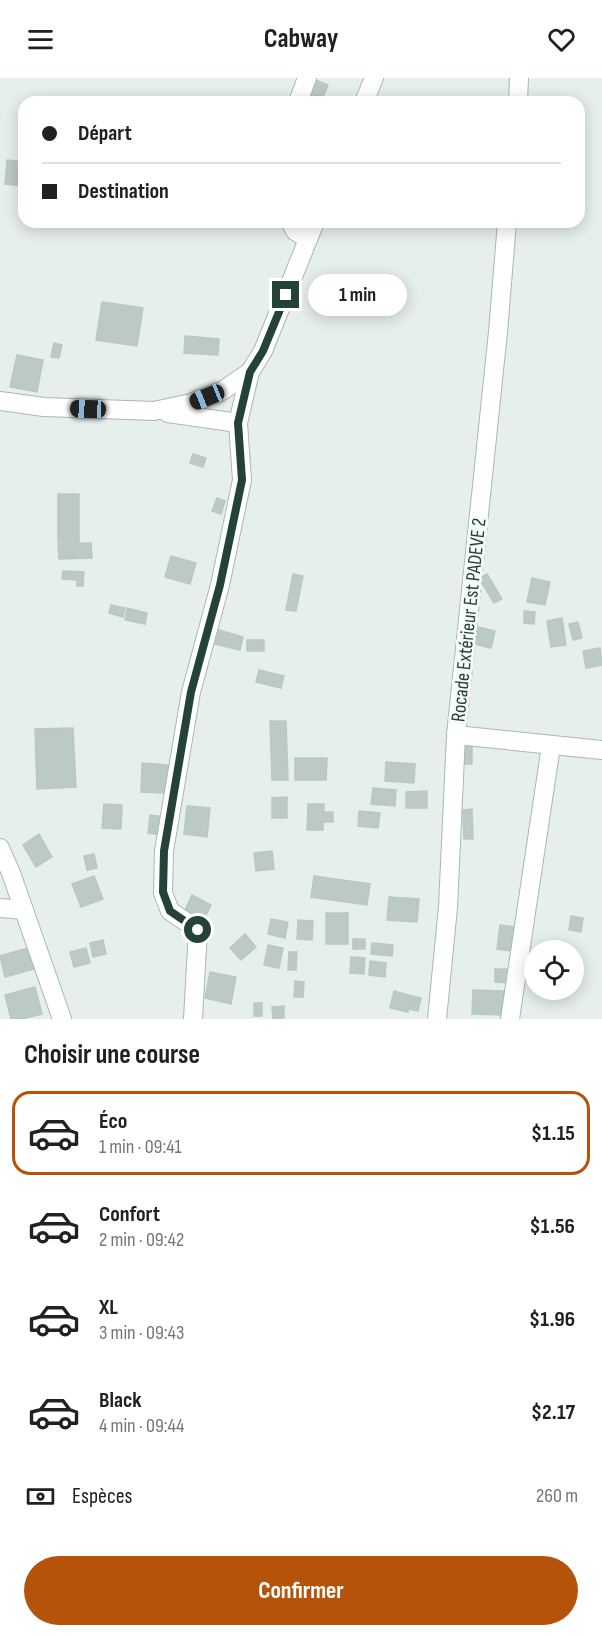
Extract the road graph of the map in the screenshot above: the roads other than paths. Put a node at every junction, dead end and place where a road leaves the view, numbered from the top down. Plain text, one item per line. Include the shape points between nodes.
1 (307, 78) edge
2 (374, 78) edge
3 (519, 78) edge
4 (300, 96) edge
5 (366, 96) edge
6 (518, 96) edge
7 (293, 228) edge
8 (313, 228) edge
9 (507, 228) edge
10 (308, 239) junction
11 (250, 372) junction
12 (0, 401) edge
13 (154, 411) junction
14 (238, 423) junction
15 (456, 735) junction
16 (551, 746) junction
17 (602, 750) edge
18 (0, 848) edge
19 (5, 870) edge
20 (0, 908) edge
21 (24, 910) junction
22 (62, 1019) edge
23 (193, 1019) edge
24 (437, 1019) edge
25 (510, 1019) edge

1 - 4 street
2 - 5 street
3 - 6 street
7 - 10 street
8 - 10 street
9 - 15 street, Rocade Extérieur Est PADEVE 2
10 - 11 street via 263,351
11 - 13 street via 222,391
11 - 14 street
12 - 13 street via 44,407
13 - 14 street
14 - 23 street via 242,480 220,585 191,692 164,851 163,892 170,911 198,930
15 - 16 street
15 - 24 street, Rocade Extérieur Est PADEVE 2 via 448,907
16 - 17 street
16 - 25 street
18 - 19 street
19 - 21 street
20 - 21 street
21 - 22 street

